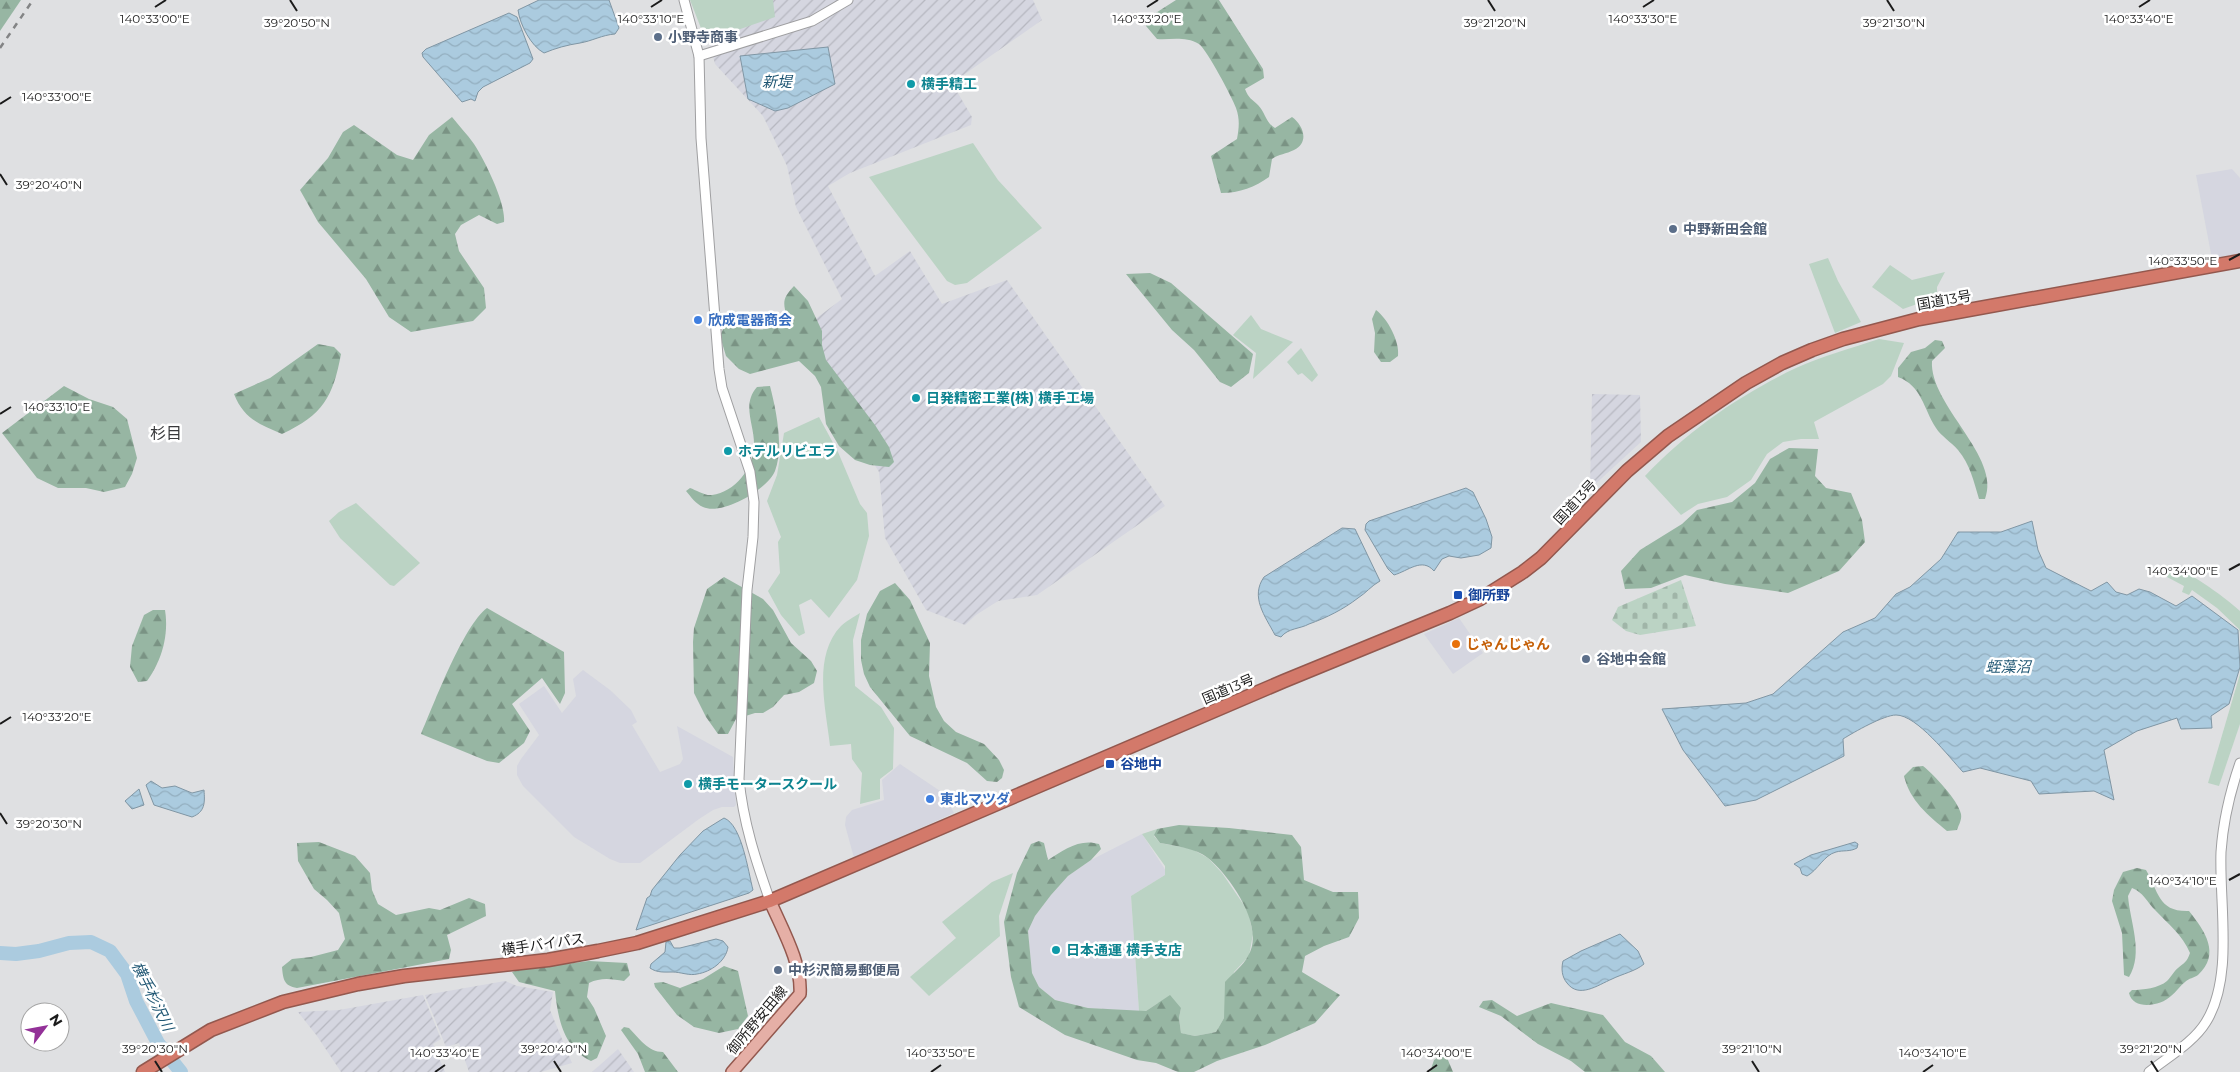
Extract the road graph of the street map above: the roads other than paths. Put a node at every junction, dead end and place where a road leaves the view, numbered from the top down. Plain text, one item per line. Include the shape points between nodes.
1 (684, 0) edge
2 (848, 0) edge
3 (700, 56) junction
4 (2240, 261) edge
5 (2240, 763) edge
6 (946, 827) joint
7 (770, 901) junction
8 (144, 1072) edge
9 (732, 1072) edge
10 (2149, 1072) edge

1 - 3 street
2 - 3 street via 812,21
3 - 7 street via 701,138 719,368 722,388 750,472 754,502 754,537 747,590 739,779 741,806
4 - 6 highway, 国道13号 via 1919,319 1843,339 1790,360 1746,383 1668,436 1626,471 1541,558 1480,599
5 - 10 street via 2231,789 2221,852 2221,982 2216,1005 2205,1024 2189,1041
6 - 7 highway, 横手バイパス
7 - 8 highway, 横手バイパス via 636,943 598,951 548,960 404,976 283,1002 211,1030
7 - 9 main road, 御所野安田線 via 797,968 800,994

